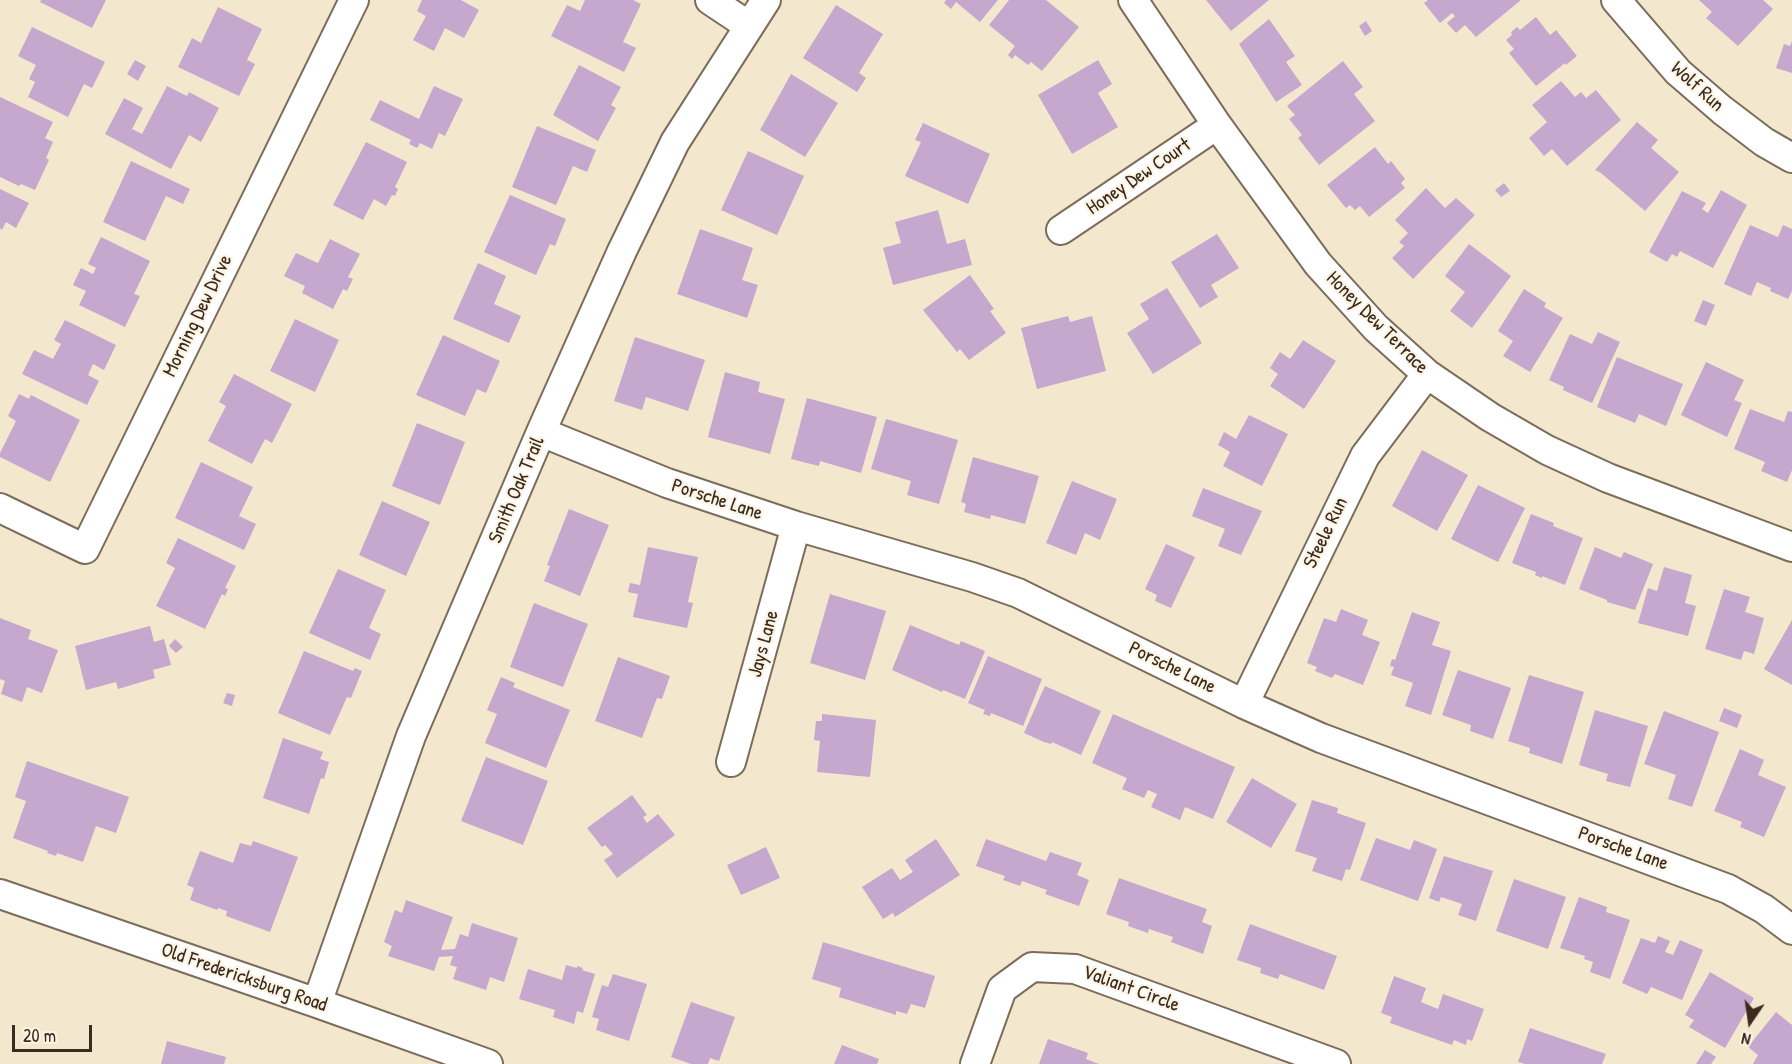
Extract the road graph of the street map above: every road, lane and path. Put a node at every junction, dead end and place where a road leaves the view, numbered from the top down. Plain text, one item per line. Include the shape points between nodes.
1 (354, 0) edge
2 (710, 0) edge
3 (766, 0) edge
4 (1133, 0) edge
5 (1616, 0) edge
6 (749, 26) junction
7 (1218, 125) junction
8 (1792, 158) edge
9 (1061, 230) dead end
10 (1427, 374) junction
11 (541, 432) junction
12 (0, 507) edge
13 (796, 526) junction
14 (1792, 547) edge
15 (1244, 704) junction
16 (731, 762) dead end
17 (0, 894) edge
18 (1792, 930) edge
19 (317, 1003) junction
20 (488, 1064) edge
21 (975, 1064) edge
22 (1336, 1064) edge

1 - 12 street, Morning Dew Drive via 85,549
2 - 6 street
3 - 6 street, Smith Oak Trail
4 - 7 street, Honey Dew Terrace
5 - 8 street, Wolf Run via 1678,72 1764,142
6 - 11 street, Smith Oak Trail via 675,142
7 - 9 street, Honey Dew Court
7 - 10 street, Honey Dew Terrace via 1318,264 1376,328
10 - 14 street, Honey Dew Terrace via 1547,450 1608,478
10 - 15 street, Steele Run via 1365,456
11 - 13 street, Porsche Lane via 667,483
11 - 19 street, Smith Oak Trail via 411,736
13 - 15 street, Porsche Lane via 1018,593
13 - 16 street, Jays Lane
15 - 18 street, Porsche Lane via 1321,738 1728,889
17 - 19 street, Old Fredericksburg Road
19 - 20 street, Old Fredericksburg Road
21 - 22 street, Valiant Circle via 1002,989 1032,967 1075,969

